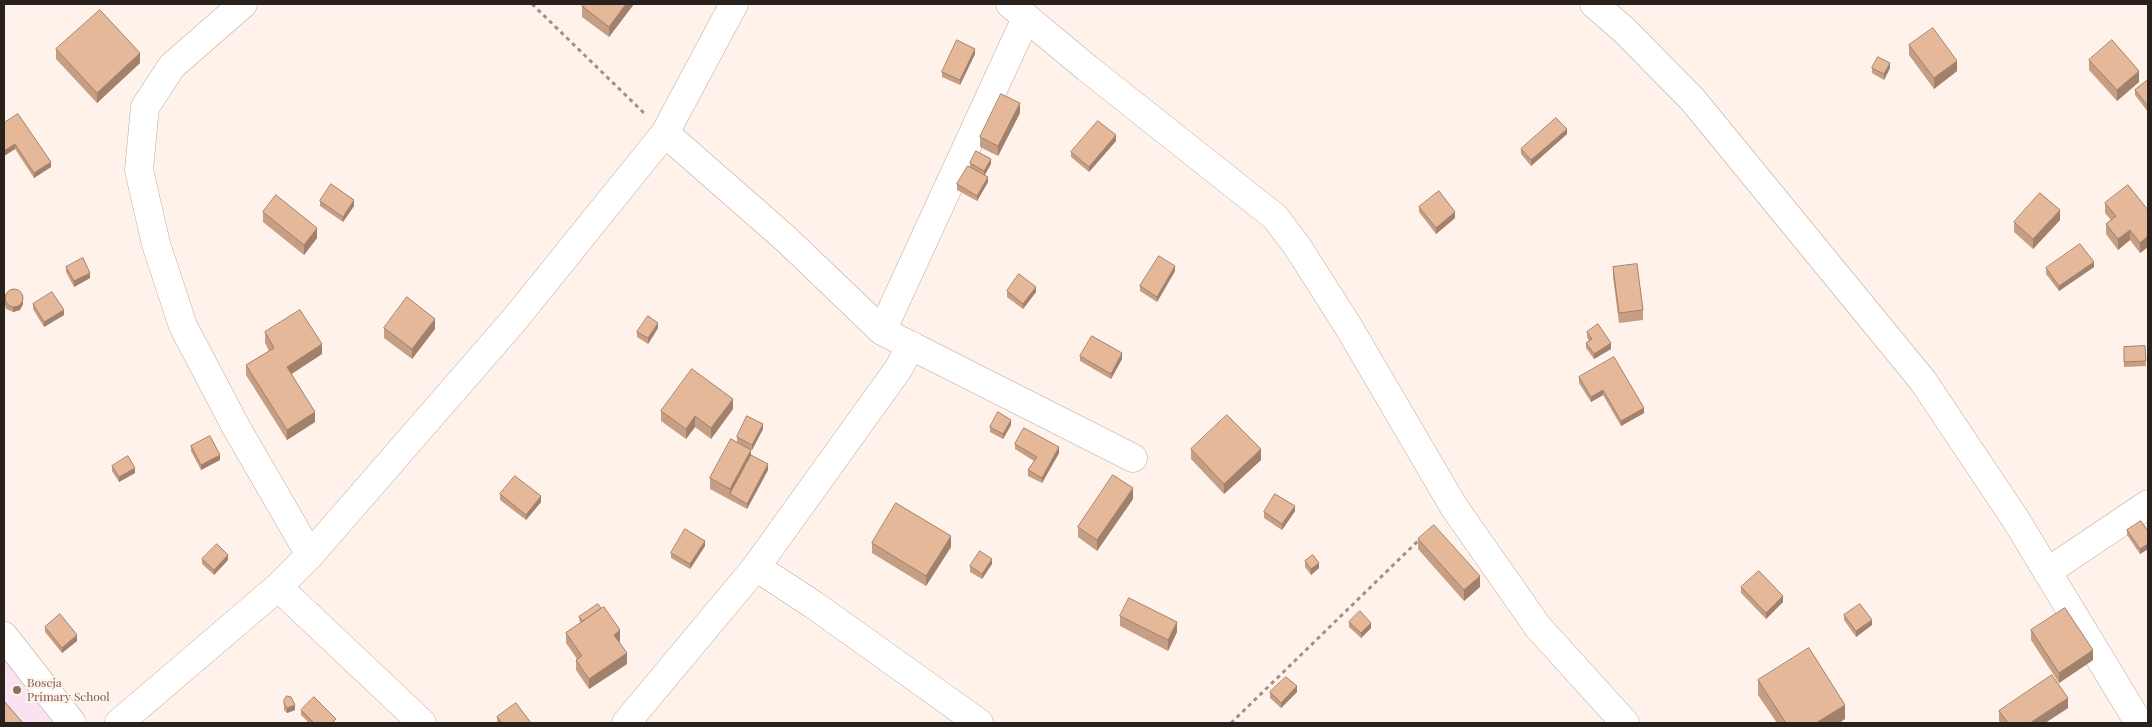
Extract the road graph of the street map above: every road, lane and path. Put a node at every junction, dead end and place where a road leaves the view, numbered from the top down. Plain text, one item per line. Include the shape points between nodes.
1 (242, 4) edge
2 (532, 4) edge
3 (734, 4) edge
4 (1594, 4) edge
5 (1018, 11) edge
6 (665, 133) junction
7 (882, 331) junction
8 (911, 345) junction
9 (1133, 458) dead end
10 (2148, 504) edge
11 (1422, 536) edge
12 (310, 554) junction
13 (756, 567) junction
14 (2047, 572) junction
15 (278, 587) junction
16 (4, 636) edge
17 (72, 723) edge
18 (119, 723) edge
19 (422, 723) edge
20 (626, 723) edge
21 (979, 723) edge
22 (1231, 723) edge
23 (1625, 723) edge
24 (2139, 723) edge

1 - 12 street via 172,66 145,108 139,170 156,244 183,326 236,427
2 - 6 path
3 - 6 street
4 - 14 street via 1692,99 1923,381
5 - 7 street
5 - 23 street via 1275,217 1348,326 1454,507 1538,627
6 - 7 street via 786,240
6 - 12 street via 515,319
7 - 8 street
8 - 9 street
8 - 13 street via 899,368
10 - 14 street
11 - 22 path
12 - 15 street
13 - 20 street
13 - 21 street
14 - 24 street
15 - 18 street
15 - 19 street
16 - 17 street

